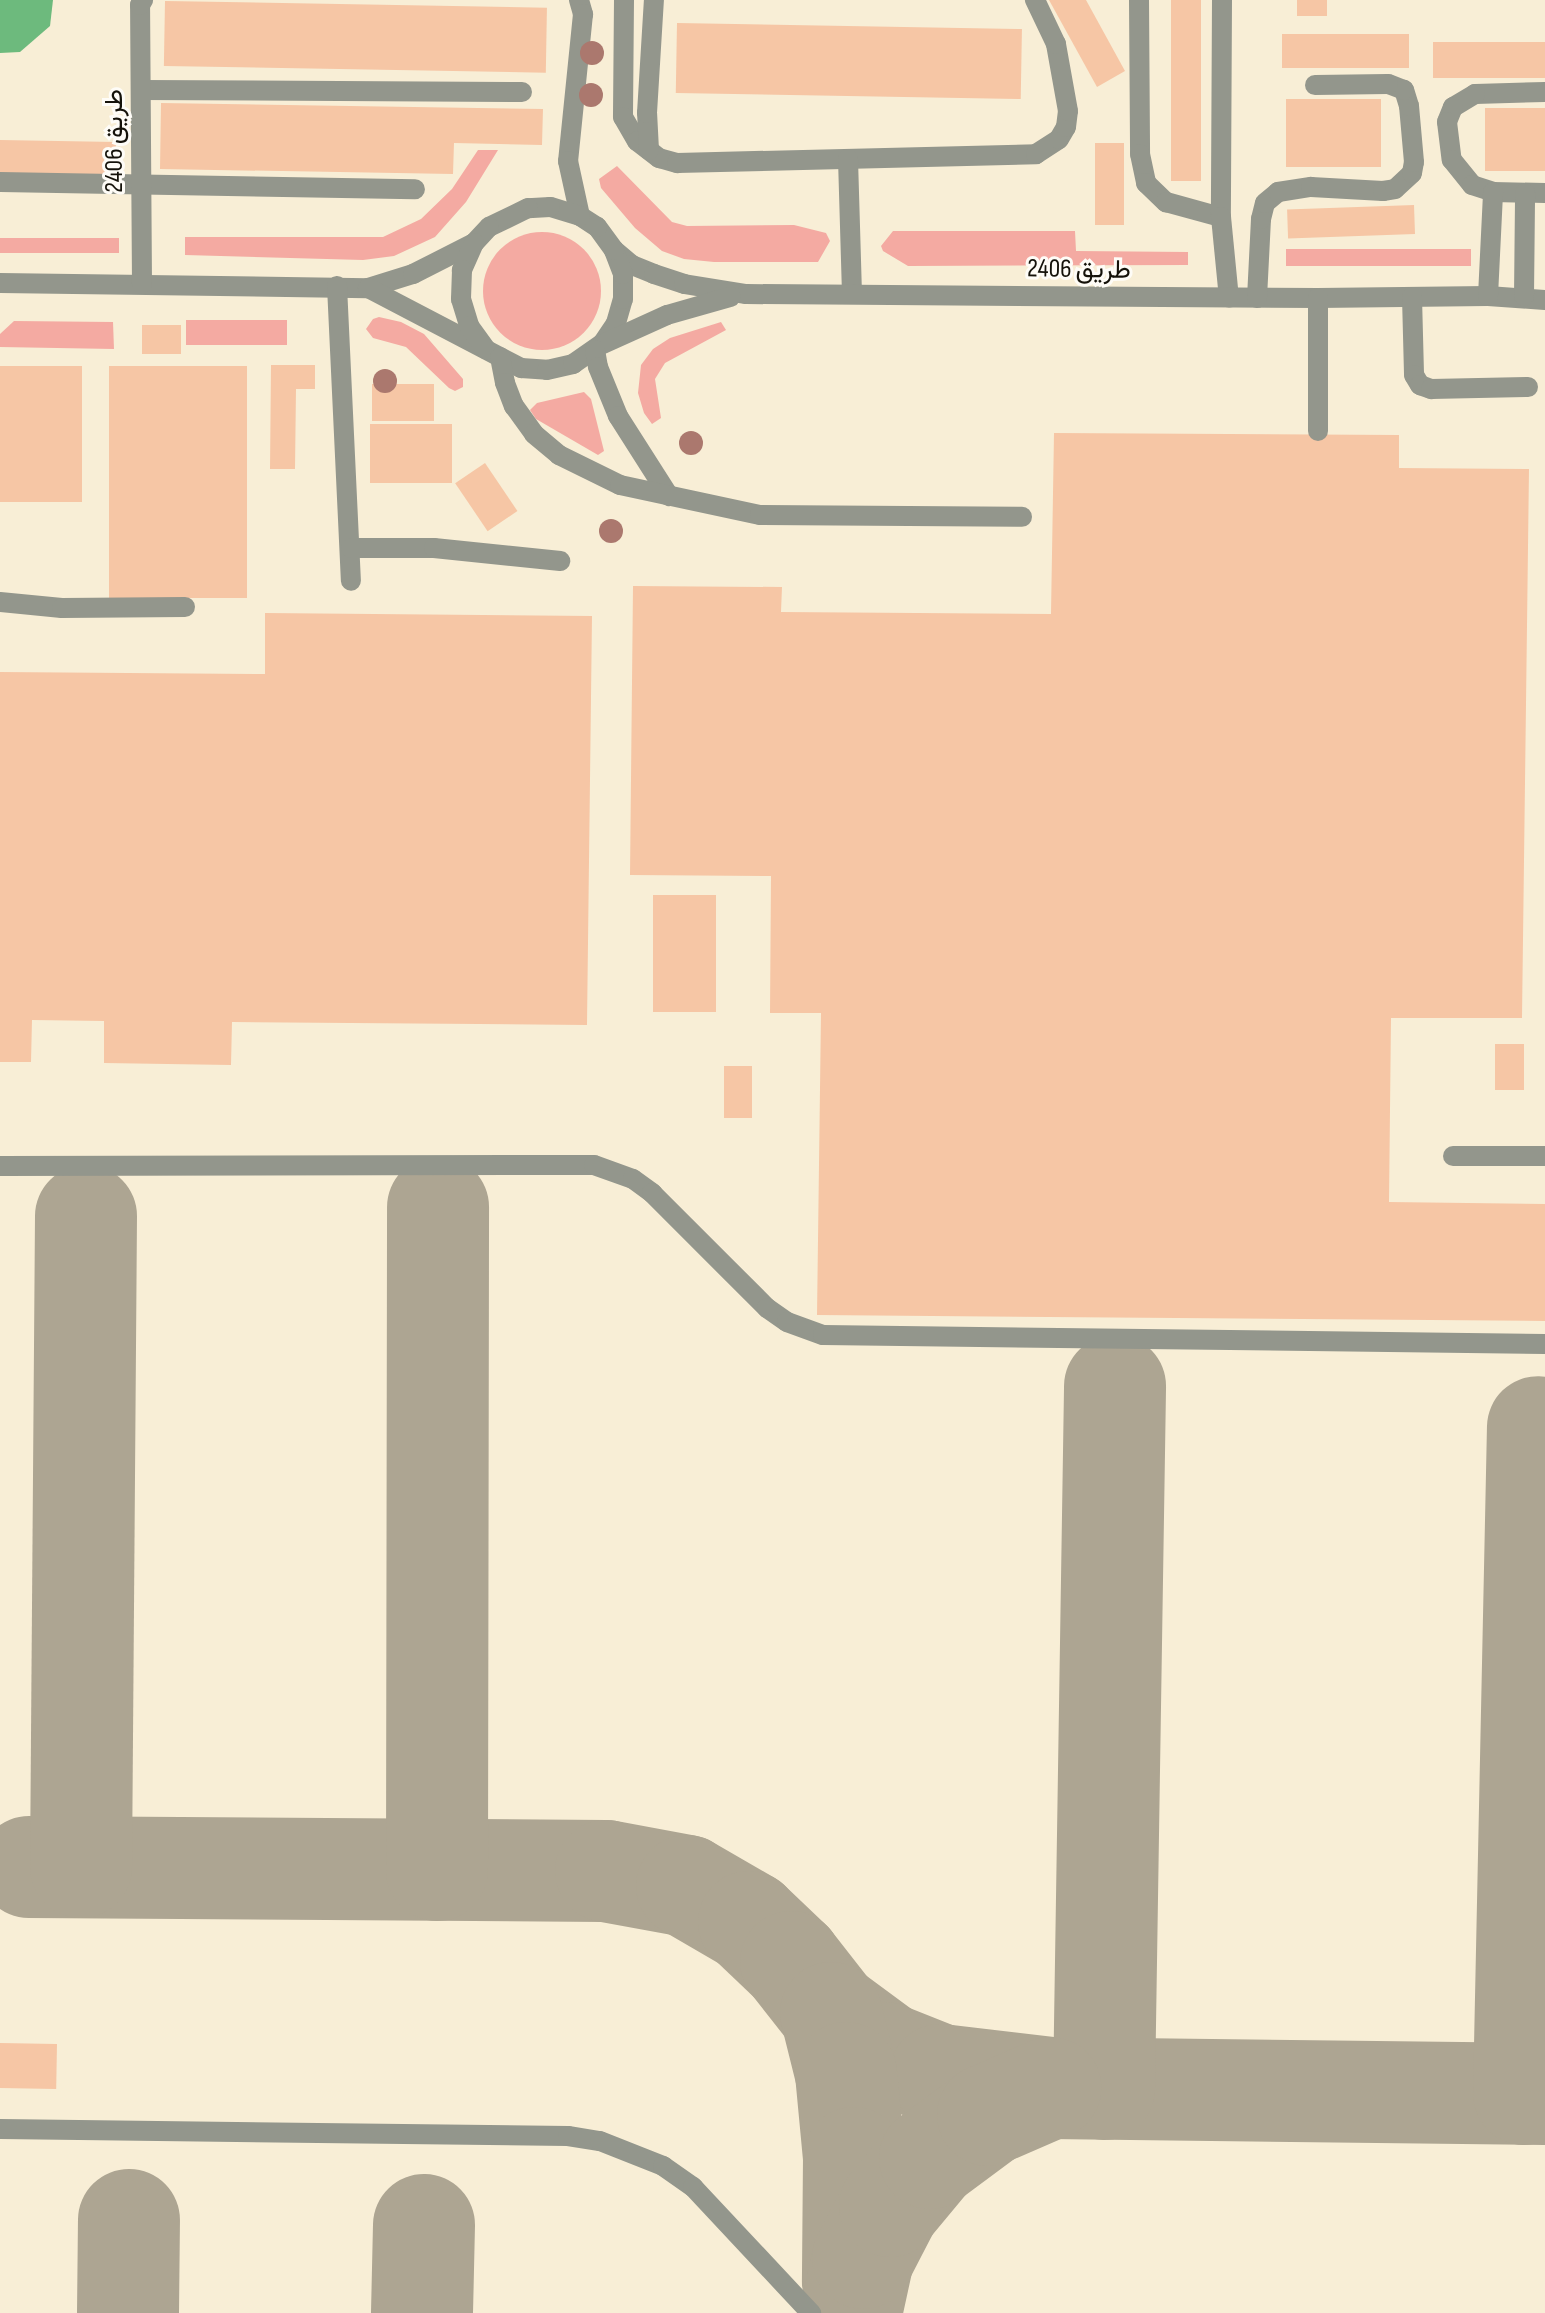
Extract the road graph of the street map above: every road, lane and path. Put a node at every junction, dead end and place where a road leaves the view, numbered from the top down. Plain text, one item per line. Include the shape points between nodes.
1 (143, 0) edge
2 (579, 0) edge
3 (624, 0) edge
4 (654, 0) edge
5 (1035, 0) edge
6 (1139, 0) edge
7 (1222, 0) edge
8 (1315, 85) dead end
9 (142, 90) junction
10 (522, 92) dead end
11 (1545, 92) edge
12 (649, 150) junction
13 (848, 159) junction
14 (0, 182) edge
15 (140, 183) junction
16 (415, 189) dead end
17 (1493, 192) junction
18 (1535, 193) edge
19 (580, 216) junction
20 (1221, 217) junction
21 (474, 243) junction
22 (614, 250) junction
23 (0, 283) edge
24 (142, 284) junction
25 (337, 286) junction
26 (368, 288) junction
27 (852, 292) junction
28 (746, 294) junction
29 (1488, 296) junction
30 (1412, 297) junction
31 (1229, 298) junction
32 (1257, 298) junction
33 (1318, 298) junction
34 (1535, 298) edge
35 (598, 347) junction
36 (493, 353) junction
37 (1528, 387) dead end
38 (1318, 431) dead end
39 (669, 496) junction
40 (1022, 517) dead end
41 (351, 548) junction
42 (560, 561) dead end
43 (351, 581) dead end
44 (0, 602) edge
45 (185, 607) dead end
46 (1453, 1156) dead end
47 (1545, 1156) edge
48 (0, 1166) edge
49 (1545, 1344) edge
50 (0, 2129) edge
51 (811, 2313) edge

1 - 9 street, طريق 2406
2 - 19 street via 583,14 568,161
3 - 12 street via 620,102 629,130
4 - 12 street
5 - 13 street via 1063,72 1068,111 1059,139 1036,154 1022,156
6 - 20 street via 1140,154 1146,183 1166,202
7 - 20 street
8 - 32 street via 1388,84 1404,90 1412,173 1406,182 1383,191 1311,187 1278,192 1265,203 1261,219
9 - 10 street
9 - 15 street, طريق 2406
11 - 17 street via 1475,94 1449,114 1457,170 1472,185
12 - 13 street via 677,163
13 - 27 street
14 - 15 street
15 - 16 street
15 - 24 street, طريق 2406
17 - 18 street
17 - 29 street
18 - 34 street
19 - 21 street, طريق 2406 via 550,207 528,208 489,227
19 - 22 street, طريق 2406 via 597,227
20 - 31 street
21 - 26 street, طريق 2406 via 442,262
21 - 36 street via 462,270 461,299 469,326
22 - 28 street, طريق 2406 via 654,274
22 - 35 street, طريق 2406 via 623,274 623,299 616,323
23 - 24 street, طريق 2406
24 - 25 street, طريق 2406
25 - 26 street, طريق 2406
25 - 41 street
26 - 36 street, طريق 2406
27 - 28 street, طريق 2406
27 - 31 street, طريق 2406
28 - 35 street, طريق 2406 via 667,315
29 - 30 street, طريق 2406
29 - 34 street, طريق 2406
30 - 33 street, طريق 2406
30 - 37 street via 1414,375 1420,385
31 - 32 street, طريق 2406
32 - 33 street, طريق 2406
33 - 38 street
35 - 36 street, طريق 2406 via 573,364 547,370 521,368
35 - 39 street via 598,367 618,416
36 - 39 street via 514,406 534,434 559,455 620,485
39 - 40 street via 760,515
41 - 42 street via 434,548
41 - 43 street
44 - 45 street via 62,608
46 - 47 street
48 - 49 street via 594,1165 633,1179 652,1193 767,1308 823,1335
50 - 51 street via 568,2136 600,2141 663,2166 693,2187

